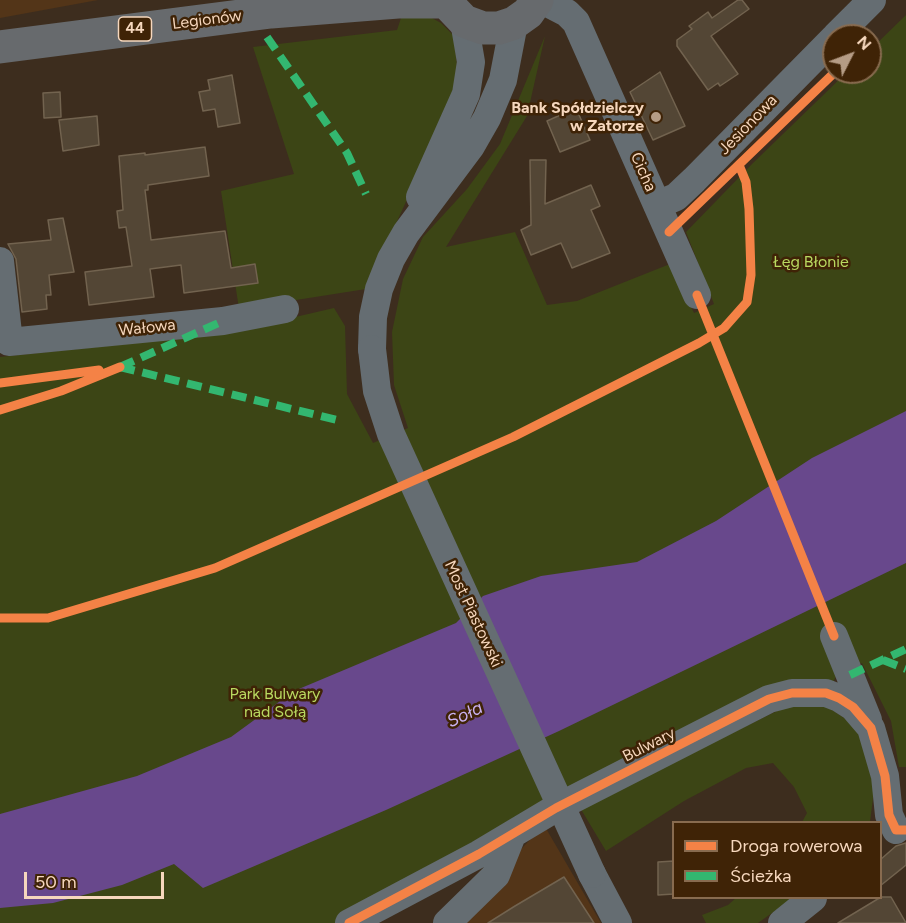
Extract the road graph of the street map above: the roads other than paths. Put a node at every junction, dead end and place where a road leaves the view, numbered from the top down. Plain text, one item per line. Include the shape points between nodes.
1 (540, 0) edge
2 (872, 0) edge
3 (289, 5) edge
4 (451, 8) edge
5 (514, 23) junction
6 (848, 24) edge
7 (0, 46) edge
8 (822, 50) edge
9 (657, 205) junction
10 (406, 232) junction
11 (0, 261) edge
12 (697, 295) dead end
13 (285, 309) dead end
14 (834, 636) dead end
15 (871, 728) junction
16 (894, 834) edge
17 (512, 835) junction
18 (811, 899) edge
19 (349, 923) edge
20 (447, 923) edge
21 (618, 923) edge
22 (782, 923) edge

1 - 5 main road
1 - 9 street, Cicha via 576,22
2 - 6 street, Jesionowa
3 - 4 main road, Legionów / 44 via 398,2
3 - 7 main road, Legionów / 44
4 - 5 main road, 44 via 483,28
4 - 10 street via 471,62 465,94
5 - 10 street via 503,80 487,118 471,146
8 - 9 street, Jesionowa via 676,197
9 - 12 street, Cicha
10 - 21 street, Most Piastowski, bridge via 379,289 373,317 377,391 391,434
11 - 13 street, Wałowa via 9,342 223,321
14 - 15 street
15 - 16 street, Bulwary via 885,776
15 - 17 street, Bulwary via 853,707 826,693 792,693 769,699 556,808
17 - 19 street, Bulwary
17 - 20 street via 496,875
18 - 22 street

